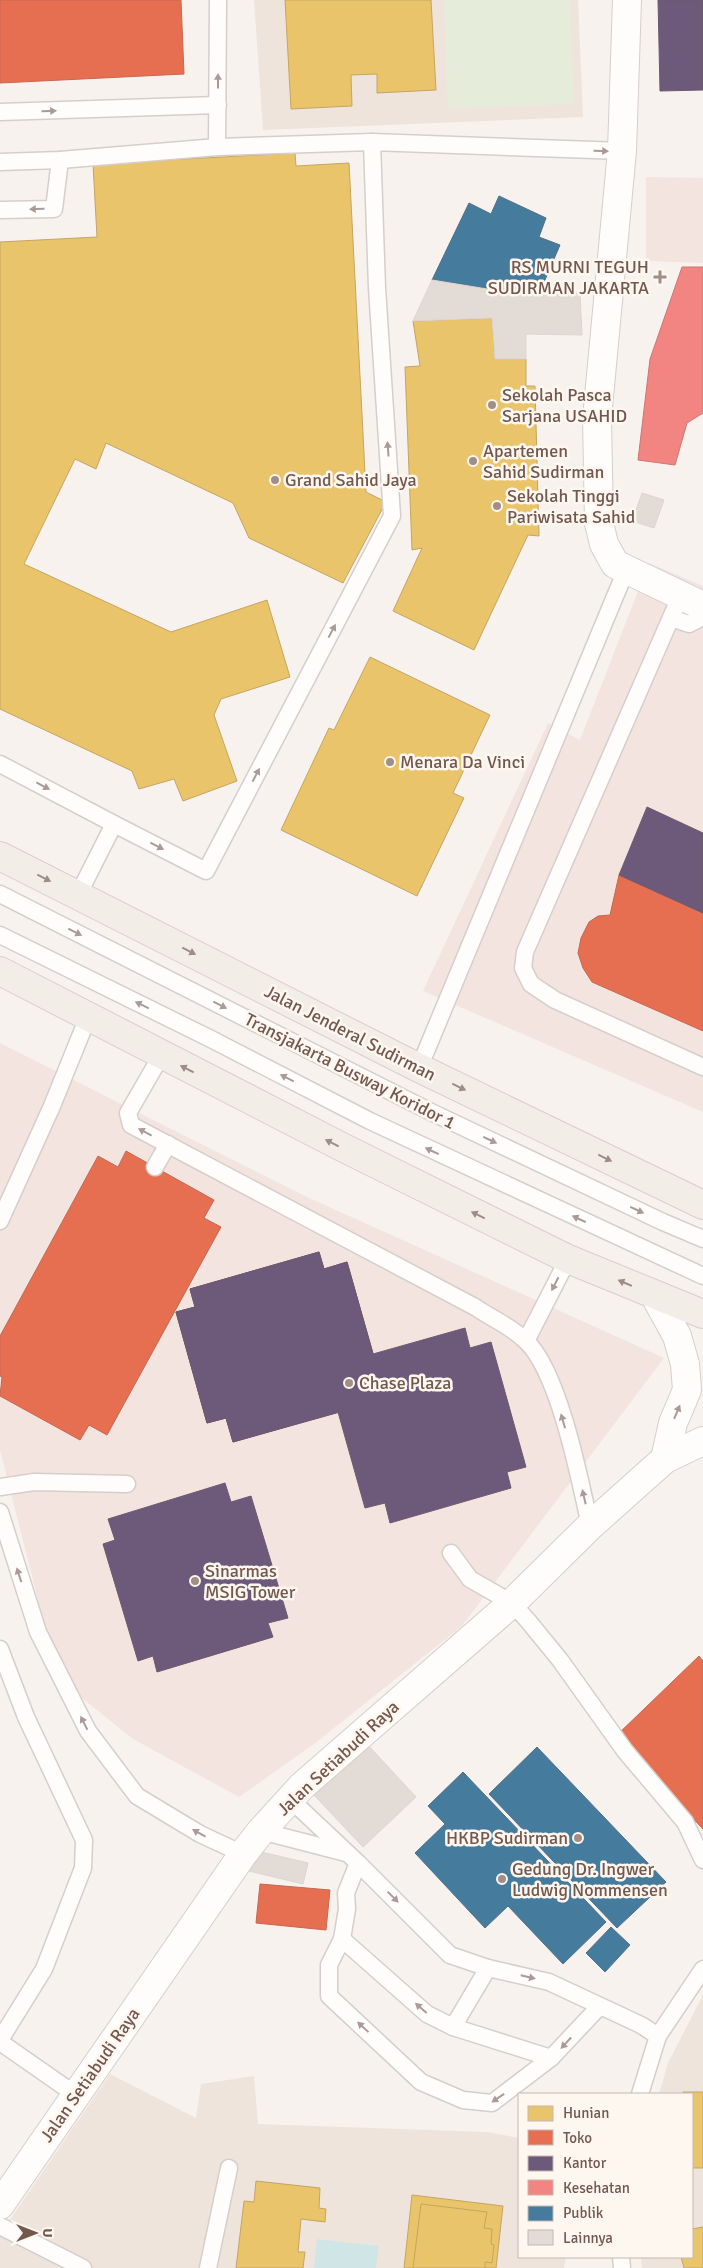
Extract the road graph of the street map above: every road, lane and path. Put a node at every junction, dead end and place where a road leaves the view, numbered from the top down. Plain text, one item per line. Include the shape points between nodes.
1 (218, 0) edge
2 (627, 0) edge
3 (218, 105) junction
4 (0, 112) edge
5 (372, 142) junction
6 (217, 147) junction
7 (622, 151) junction
8 (60, 160) junction
9 (0, 162) edge
10 (0, 210) edge
11 (626, 570) junction
12 (693, 612) edge
13 (0, 764) edge
14 (114, 824) junction
15 (0, 856) edge
16 (0, 894) edge
17 (78, 895) junction
18 (0, 935) edge
19 (0, 972) edge
20 (88, 1017) junction
21 (160, 1056) junction
22 (703, 1067) edge
23 (419, 1068) junction
24 (168, 1144) junction
25 (155, 1167) dead end
26 (703, 1205) edge
27 (0, 1221) edge
28 (703, 1239) edge
29 (568, 1259) junction
30 (703, 1276) edge
31 (656, 1296) junction
32 (703, 1314) edge
33 (526, 1341) junction
34 (703, 1441) edge
35 (665, 1459) junction
36 (127, 1484) dead end
37 (0, 1487) edge
38 (0, 1512) edge
39 (590, 1526) junction
40 (451, 1552) dead end
41 (512, 1603) junction
42 (0, 1649) edge
43 (290, 1799) junction
44 (261, 1831) junction
45 (243, 1854) junction
46 (353, 1858) junction
47 (703, 1860) edge
48 (342, 1939) junction
49 (488, 1968) junction
50 (702, 1968) edge
51 (599, 2007) junction
52 (454, 2027) junction
53 (658, 2036) junction
54 (0, 2041) edge
55 (551, 2058) junction
56 (640, 2093) edge
57 (76, 2095) junction
58 (229, 2168) dead end
59 (0, 2205) edge
60 (0, 2226) edge
61 (83, 2268) edge
62 (208, 2268) edge

3 -> 1 lane
2 - 7 street
4 -> 3 lane
3 - 6 lane
5 - 6 lane
5 -> 7 lane
14 -> 5 lane via 206,871 392,516 377,288
6 - 8 lane
7 - 11 street via 597,418 599,523 604,544 615,564
8 - 9 lane
8 -> 10 lane via 54,209
11 - 12 street
11 - 23 lane
12 - 22 lane via 525,952 523,968 531,984 555,1000
13 -> 14 lane
14 - 17 lane
15 -> 17 main road, Jalan Jenderal Sudirman
16 -> 28 lane, Transjakarta Busway Koridor 1 via 431,1112
17 -> 23 main road, Jalan Jenderal Sudirman
30 -> 18 lane, Transjakarta Busway Koridor 1 via 370,1121
19 - 20 main road
20 - 21 main road
20 - 27 lane via 58,1094
24 -> 21 lane via 131,1125 128,1114
29 -> 21 main road
23 -> 26 main road, Jalan Jenderal Sudirman
24 - 25 lane
24 - 33 lane via 475,1307
31 -> 29 main road
29 -> 33 lane
31 - 32 main road
35 -> 31 street via 673,1422 687,1390 686,1364 677,1336
39 -> 33 lane via 577,1468 548,1371
34 - 35 street, Jalan Setiabudi Raya
35 - 39 street, Jalan Setiabudi Raya
36 - 37 lane via 34,1482
45 -> 38 lane via 200,1834 137,1796 88,1731 38,1632
39 - 41 street, Jalan Setiabudi Raya
40 - 41 lane via 470,1579
41 - 43 street, Jalan Setiabudi Raya
41 - 47 lane via 560,1660 625,1751 686,1822
42 - 54 lane via 26,1717 84,1840 83,1868 44,1969
43 - 44 street, Jalan Setiabudi Raya
43 - 46 lane
44 - 45 street, Jalan Setiabudi Raya
44 - 46 lane
45 - 57 street, Jalan Setiabudi Raya
46 - 48 lane
46 -> 49 lane via 450,1954
52 -> 48 lane via 427,2014
55 -> 48 lane via 492,2103 463,2100 421,2082 329,1996 329,1965
49 -> 51 lane via 548,1982
49 - 52 lane
50 - 53 lane
51 - 53 lane
51 -> 55 lane
52 - 55 lane
53 - 56 lane
54 - 57 lane
57 - 59 street, Jalan Setiabudi Raya
58 - 62 lane
60 - 61 lane

